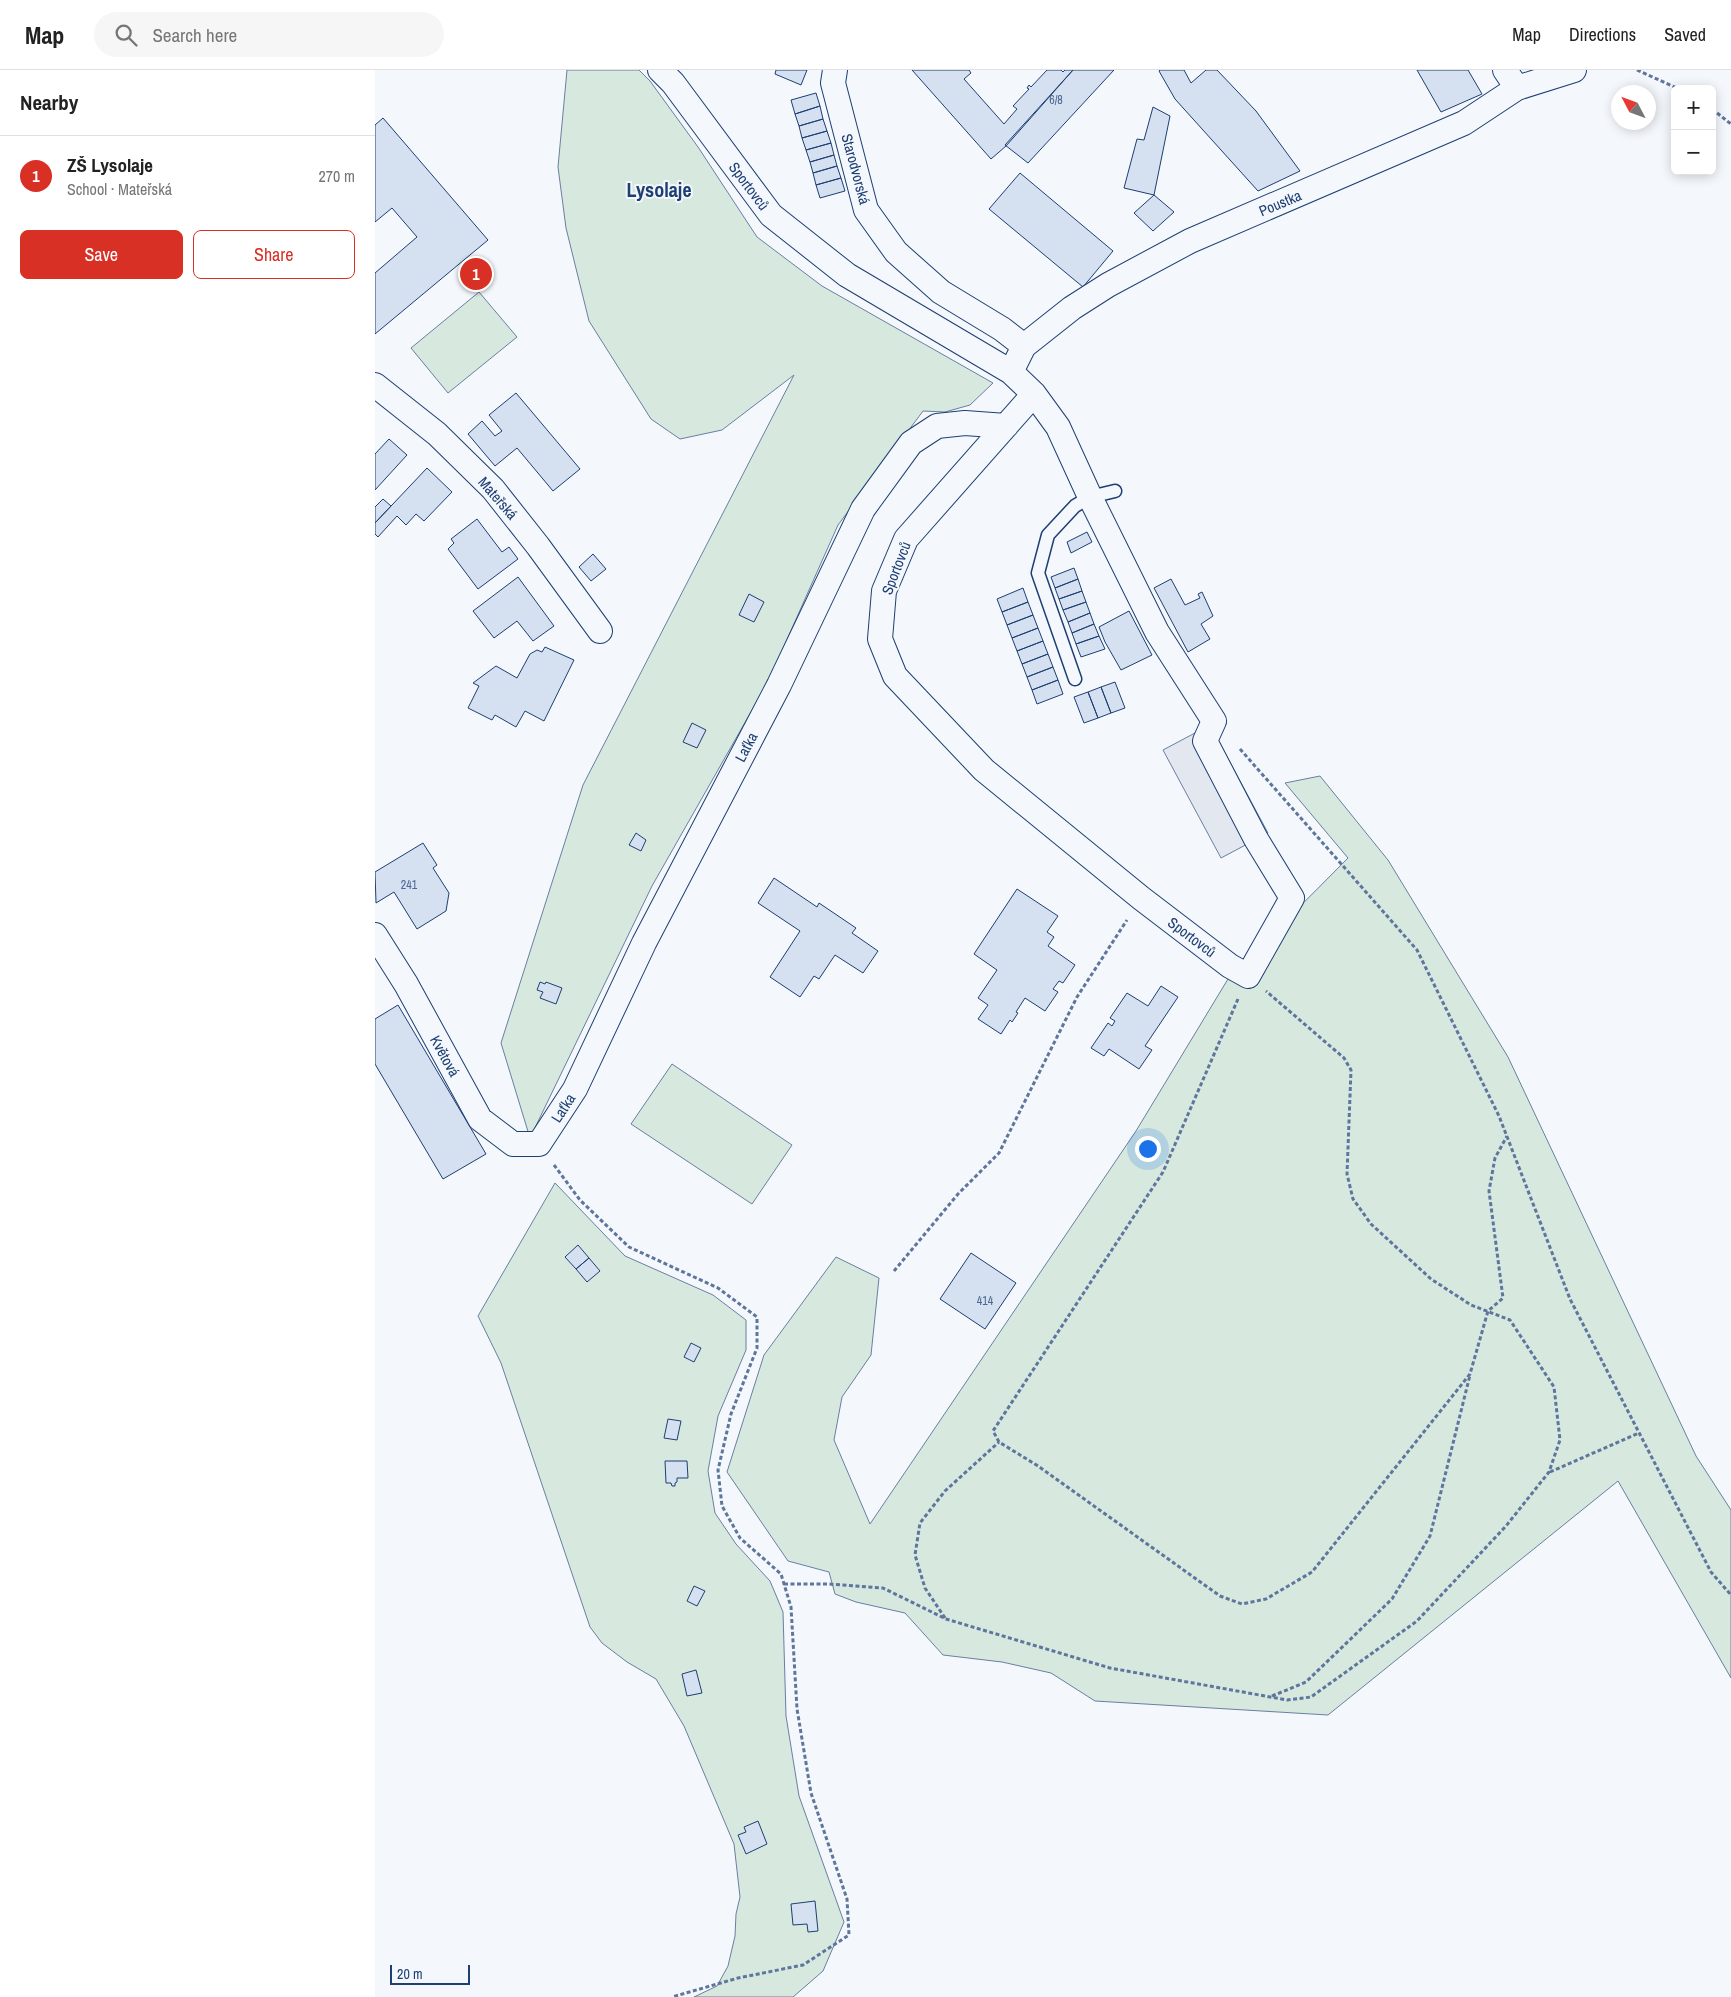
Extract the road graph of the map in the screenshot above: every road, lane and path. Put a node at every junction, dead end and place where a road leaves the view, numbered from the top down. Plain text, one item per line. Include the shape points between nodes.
1 (660, 70) edge
2 (835, 70) edge
3 (1574, 70) edge
4 (1637, 70) edge
5 (1511, 79) edge
6 (1671, 85) edge
7 (1716, 112) edge
8 (1731, 124) edge
9 (1024, 346) junction
10 (1011, 372) junction
11 (375, 385) edge
12 (1033, 394) junction
13 (1006, 426) junction
14 (1115, 491) dead end
15 (1090, 498) junction
16 (600, 631) dead end
17 (1075, 679) dead end
18 (1215, 721) junction
19 (1141, 898) junction
20 (375, 935) edge
21 (1248, 976) junction
22 (1507, 1136) junction
23 (539, 1144) junction
24 (893, 1270) dead end
25 (1488, 1311) junction
26 (1470, 1374) junction
27 (1639, 1432) junction
28 (999, 1442) junction
29 (1549, 1472) junction
30 (784, 1584) junction
31 (1731, 1595) edge
32 (946, 1619) junction
33 (1271, 1696) junction
34 (672, 1997) edge

1 - 10 street, Sportovců via 771,215 847,275
2 - 9 street, Starodvorská via 833,83 866,210 896,252 941,292
3 - 5 street, Poustka
4 - 6 path
5 - 9 street, Poustka via 1464,123 1190,241 1108,285 1072,308
7 - 8 path
9 - 10 street, Poustka
10 - 12 street, Sportovců
11 - 16 street, Mateřská via 437,434 493,489
12 - 13 street, Sportovců
12 - 15 street, Sportovců via 1058,426
13 - 19 street, Sportovců via 906,539 884,591 880,639 895,676 984,770
13 - 23 street, Laťka via 965,422 937,426 911,443 863,509 779,685 645,943 575,1089
14 - 15 lane
15 - 17 lane via 1075,506 1047,535 1038,573
15 - 18 street, Sportovců via 1157,632
18 - 21 street via 1205,741 1256,839 1292,898
18 - 22 path via 1417,950
19 - 21 street, Sportovců via 1230,966
19 - 24 path via 1077,997 999,1153 958,1194
20 - 23 street, Květová via 406,984 480,1119 513,1144
21 - 25 path via 1344,1058 1351,1070 1347,1174 1353,1199 1359,1208 1371,1224 1431,1279 1471,1305
21 - 28 path via 1163,1172 993,1431
22 - 25 path via 1495,1158 1489,1191 1503,1298
22 - 27 path via 1570,1299
23 - 30 path via 580,1200 629,1247 718,1288 757,1317 757,1348 731,1414 717,1470 721,1506 740,1538 781,1574
25 - 26 path
25 - 29 path via 1510,1320 1554,1387 1560,1440
26 - 28 path via 1312,1572 1266,1599 1242,1604 1220,1596 1038,1466
26 - 33 path via 1431,1536 1393,1600 1306,1682
27 - 29 path
27 - 31 path via 1711,1572
28 - 32 path via 945,1491 920,1523 915,1555 925,1588
29 - 33 path via 1506,1526 1417,1620 1311,1697 1287,1700
30 - 32 path via 883,1588
30 - 34 path via 791,1607 797,1709 811,1793 847,1899 849,1935 803,1965 738,1978
32 - 33 path via 1110,1668

